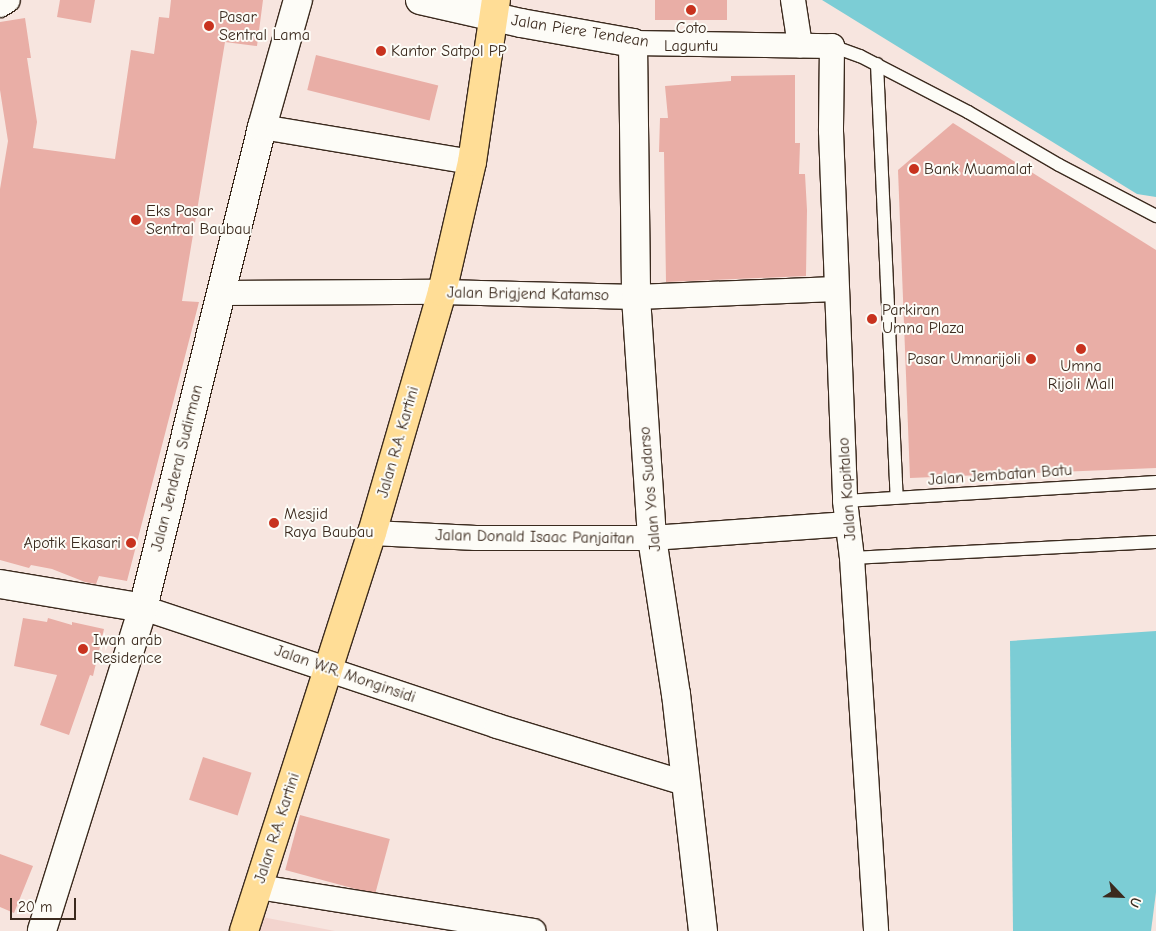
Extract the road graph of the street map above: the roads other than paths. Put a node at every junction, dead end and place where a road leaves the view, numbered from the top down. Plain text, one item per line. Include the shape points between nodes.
1 (8, 0) edge
2 (298, 0) edge
3 (420, 0) edge
4 (793, 0) edge
5 (0, 5) edge
6 (495, 9) edge
7 (633, 43) junction
8 (800, 45) junction
9 (832, 46) junction
10 (876, 64) junction
11 (262, 127) junction
12 (472, 162) junction
13 (1156, 216) edge
14 (836, 289) junction
15 (442, 292) junction
16 (221, 293) junction
17 (636, 297) junction
18 (1156, 482) edge
19 (897, 498) junction
20 (845, 501) junction
21 (848, 524) junction
22 (372, 533) junction
23 (652, 538) junction
24 (1156, 542) edge
25 (852, 558) junction
26 (0, 584) edge
27 (143, 608) junction
28 (328, 668) junction
29 (685, 783) junction
30 (259, 887) junction
31 (42, 931) edge
32 (244, 931) edge
33 (534, 931) edge
34 (703, 931) edge
35 (876, 931) edge

1 - 5 street
2 - 11 street, Jalan Jenderal Sudirman
3 - 6 street, Jalan Piere Tendean
4 - 8 street
6 - 7 street, Jalan Piere Tendean
6 - 12 highway, Jalan R.A. Kartini
7 - 8 street, Jalan Piere Tendean
7 - 17 street, Jalan Yos Sudarso
8 - 9 street, Jalan Piere Tendean
9 - 10 lane
9 - 14 street, Jalan Kapitalao
10 - 13 lane
10 - 19 lane
11 - 12 street
11 - 16 street, Jalan Jenderal Sudirman
12 - 15 highway, Jalan R.A. Kartini
14 - 17 street, Jalan Brigjend Katamso
14 - 20 street, Jalan Kapitalao
15 - 16 street, Jalan Brigjend Katamso
15 - 17 street, Jalan Brigjend Katamso
15 - 22 highway, Jalan R.A. Kartini
16 - 27 street, Jalan Jenderal Sudirman
17 - 23 street, Jalan Yos Sudarso
18 - 19 lane, Jalan Jembatan Batu
19 - 20 lane, Jalan Jembatan Batu
20 - 21 street, Jalan Kapitalao
21 - 23 street, Jalan Donald Isaac Panjaitan
21 - 25 street, Jalan Kapitalao
22 - 23 street, Jalan Donald Isaac Panjaitan via 476,538
22 - 28 highway, Jalan R.A. Kartini
23 - 29 street, Jalan Yos Sudarso via 676,694
24 - 25 lane
25 - 35 street, Jalan Kapitalao
26 - 27 street, Jalan W.R. Monginsidi
27 - 28 street, Jalan W.R. Monginsidi
27 - 31 street, Jalan Jenderal Sudirman
28 - 29 street, Jalan W.R. Monginsidi via 497,726
28 - 30 highway, Jalan R.A. Kartini
29 - 34 street, Jalan Yos Sudarso
30 - 32 highway, Jalan R.A. Kartini
30 - 33 street

